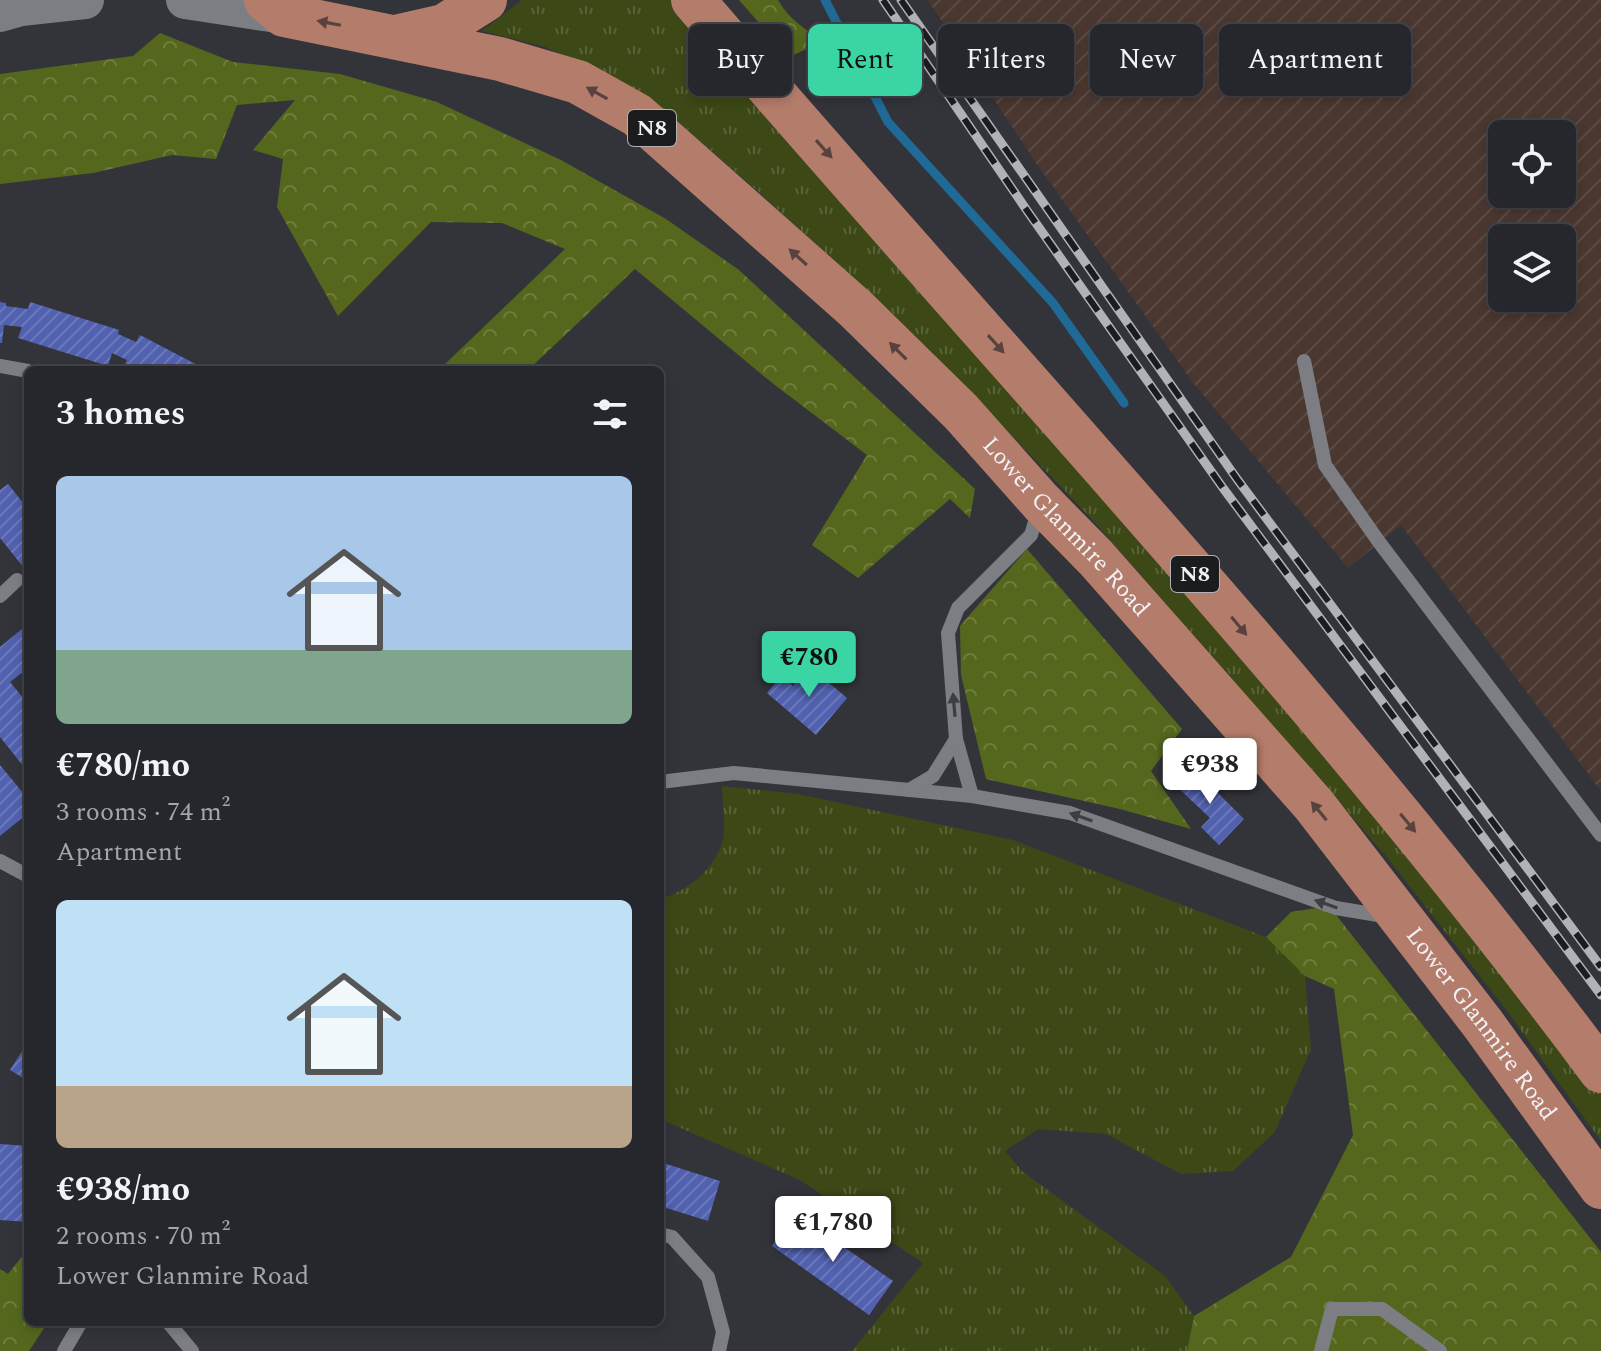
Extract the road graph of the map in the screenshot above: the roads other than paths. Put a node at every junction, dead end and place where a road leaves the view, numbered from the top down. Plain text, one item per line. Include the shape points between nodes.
1 (85, 0) edge
2 (185, 0) edge
3 (485, 0) edge
4 (693, 0) edge
5 (17, 7) edge
6 (275, 7) edge
7 (398, 36) junction
8 (1304, 361) dead end
9 (0, 366) edge
10 (24, 370) edge
11 (1041, 502) junction
12 (17, 580) dead end
13 (0, 596) edge
14 (956, 739) junction
15 (664, 782) edge
16 (908, 790) junction
17 (972, 796) junction
18 (1601, 835) edge
19 (0, 861) edge
20 (24, 874) edge
21 (1402, 918) junction
22 (1601, 1071) edge
23 (1601, 1187) edge
24 (664, 1235) edge
25 (79, 1326) edge
26 (171, 1326) edge
27 (64, 1351) edge
28 (192, 1351) edge
29 (719, 1351) edge
30 (1321, 1351) edge
31 (1440, 1351) edge

1 - 5 main road
2 - 6 main road
3 - 7 highway, N8 via 444,26
4 -> 22 highway, N8 via 1041,394 1427,847
7 -> 6 highway, N8
11 -> 7 highway, Lower Glanmire Road / N8 via 961,412 856,309 637,115 578,82
8 - 18 lane via 1325,465
9 - 10 lane
14 -> 11 lane via 948,633 958,608 1031,535
21 -> 11 highway, Lower Glanmire Road / N8 via 1314,805
12 - 13 lane
14 - 16 lane via 933,776
14 - 17 lane
15 - 16 lane via 734,773
16 - 17 lane
21 -> 17 lane via 1336,908 1070,813
19 - 20 lane
21 - 23 highway, Lower Glanmire Road / N8
24 - 29 lane via 672,1237 708,1277 723,1332
25 - 27 lane
26 - 28 lane
30 - 31 lane via 1332,1309 1382,1309

